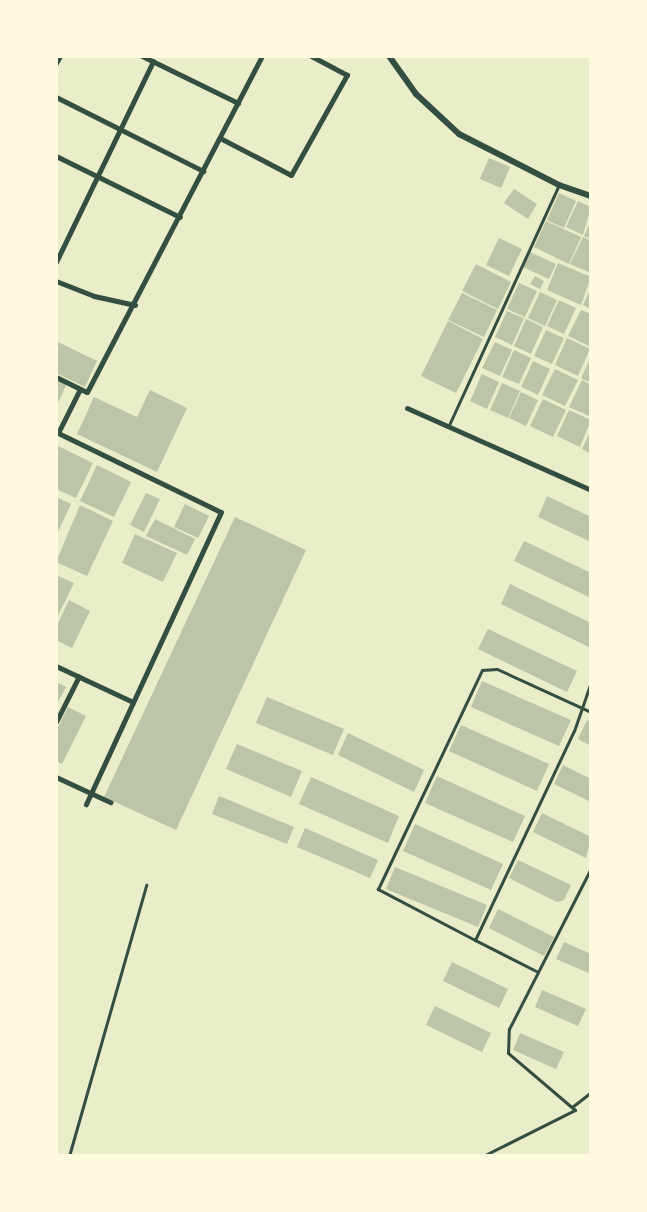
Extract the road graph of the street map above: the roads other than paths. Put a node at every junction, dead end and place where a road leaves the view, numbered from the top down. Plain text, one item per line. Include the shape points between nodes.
1 (60, 56) edge
2 (142, 56) edge
3 (262, 56) edge
4 (312, 56) edge
5 (389, 56) edge
6 (153, 61) junction
7 (56, 63) edge
8 (56, 97) edge
9 (238, 103) junction
10 (120, 129) junction
11 (220, 138) junction
12 (56, 156) edge
13 (203, 171) junction
14 (97, 177) junction
15 (559, 185) junction
16 (591, 196) edge
17 (180, 217) junction
18 (56, 262) edge
19 (56, 281) edge
20 (135, 305) junction
21 (56, 377) edge
22 (80, 389) junction
23 (407, 408) dead end
24 (448, 427) junction
25 (57, 433) edge
26 (591, 490) edge
27 (56, 666) edge
28 (79, 676) junction
29 (591, 682) edge
30 (133, 702) junction
31 (579, 708) junction
32 (591, 712) edge
33 (56, 722) edge
34 (56, 777) edge
35 (91, 793) junction
36 (110, 802) dead end
37 (86, 804) dead end
38 (591, 868) edge
39 (146, 885) dead end
40 (475, 940) junction
41 (538, 972) junction
42 (591, 1092) edge
43 (572, 1108) junction
44 (490, 1154) edge
45 (69, 1156) edge
46 (483, 1156) edge

1 - 7 street
2 - 6 street
3 - 9 street
4 - 11 street via 347,75 291,175
5 - 15 street via 416,94 459,134
6 - 9 street
6 - 10 street
8 - 10 street
9 - 11 street
10 - 13 street
10 - 14 street
11 - 13 street
12 - 14 street
13 - 17 street
14 - 17 street
14 - 18 street
15 - 16 street
15 - 24 lane
17 - 20 street
19 - 20 street
20 - 22 street via 87,392
21 - 22 street
22 - 25 street
23 - 24 street
24 - 26 street
25 - 30 street via 221,512
27 - 28 street
28 - 30 street
28 - 33 street
29 - 31 lane
30 - 35 street
31 - 32 lane
31 - 40 lane via 574,731
31 - 40 lane via 497,669 482,670 378,889
34 - 35 street
35 - 36 street
35 - 37 street
38 - 41 lane
39 - 45 lane
40 - 41 lane
41 - 43 lane via 509,1029 508,1053
42 - 43 lane
43 - 44 lane
44 - 46 lane

